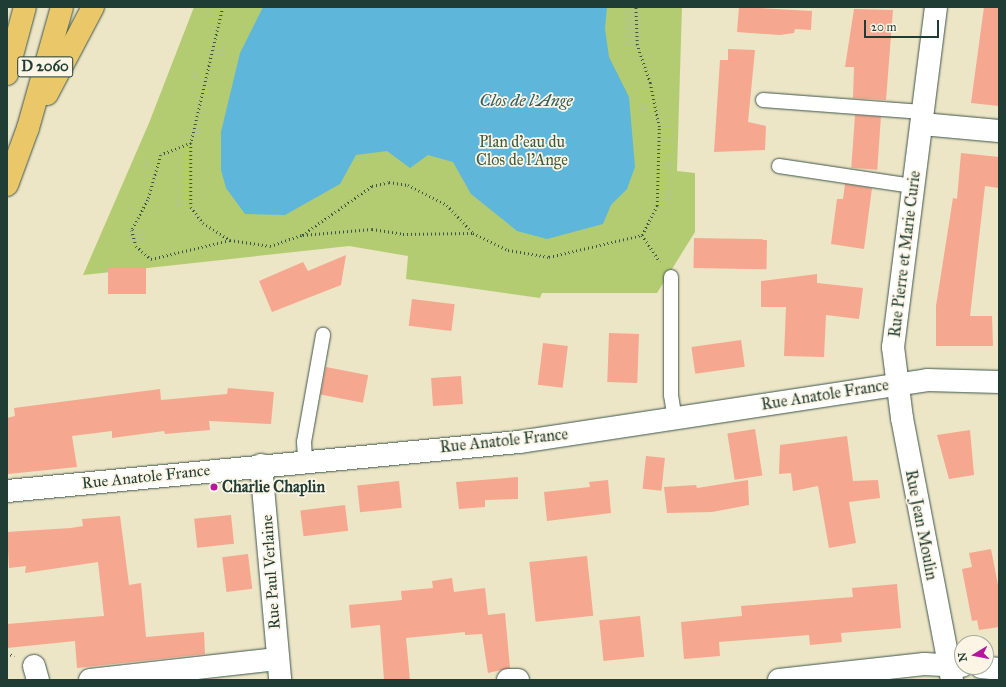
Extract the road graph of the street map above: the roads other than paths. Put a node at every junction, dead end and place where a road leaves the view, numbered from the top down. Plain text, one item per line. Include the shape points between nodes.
1 (25, 7) edge
2 (62, 7) edge
3 (93, 7) edge
4 (936, 7) edge
5 (7, 74) edge
6 (763, 100) dead end
7 (922, 118) junction
8 (28, 128) junction
9 (999, 132) edge
10 (779, 166) dead end
11 (7, 185) edge
12 (913, 186) junction
13 (671, 277) road end
14 (323, 335) dead end
15 (999, 382) edge
16 (897, 384) junction
17 (675, 419) junction
18 (305, 460) junction
19 (262, 465) junction
20 (7, 492) edge
21 (279, 669) edge
22 (954, 670) edge
23 (90, 680) edge
24 (508, 680) edge
25 (518, 680) edge
26 (779, 680) edge

1 - 5 main road, D 2060
2 - 8 main road, D 2060
3 - 8 main road
4 - 7 street, Rue Pierre et Marie Curie
6 - 7 lane
7 - 9 street
7 - 12 street, Rue Pierre et Marie Curie
8 - 11 main road, D 2060
10 - 12 lane
12 - 16 street, Rue Pierre et Marie Curie via 893,347
13 - 17 lane via 671,395
14 - 18 lane via 304,442
15 - 16 street, Rue Anatole France via 962,379
16 - 17 street, Rue Anatole France
16 - 22 street, Rue Jean Moulin
17 - 18 street, Rue Anatole France via 519,442
18 - 19 street, Rue Anatole France
19 - 20 street, Rue Anatole France
19 - 21 street, Rue Paul Verlaine
21 - 23 street
22 - 26 street via 924,664
24 - 25 street

